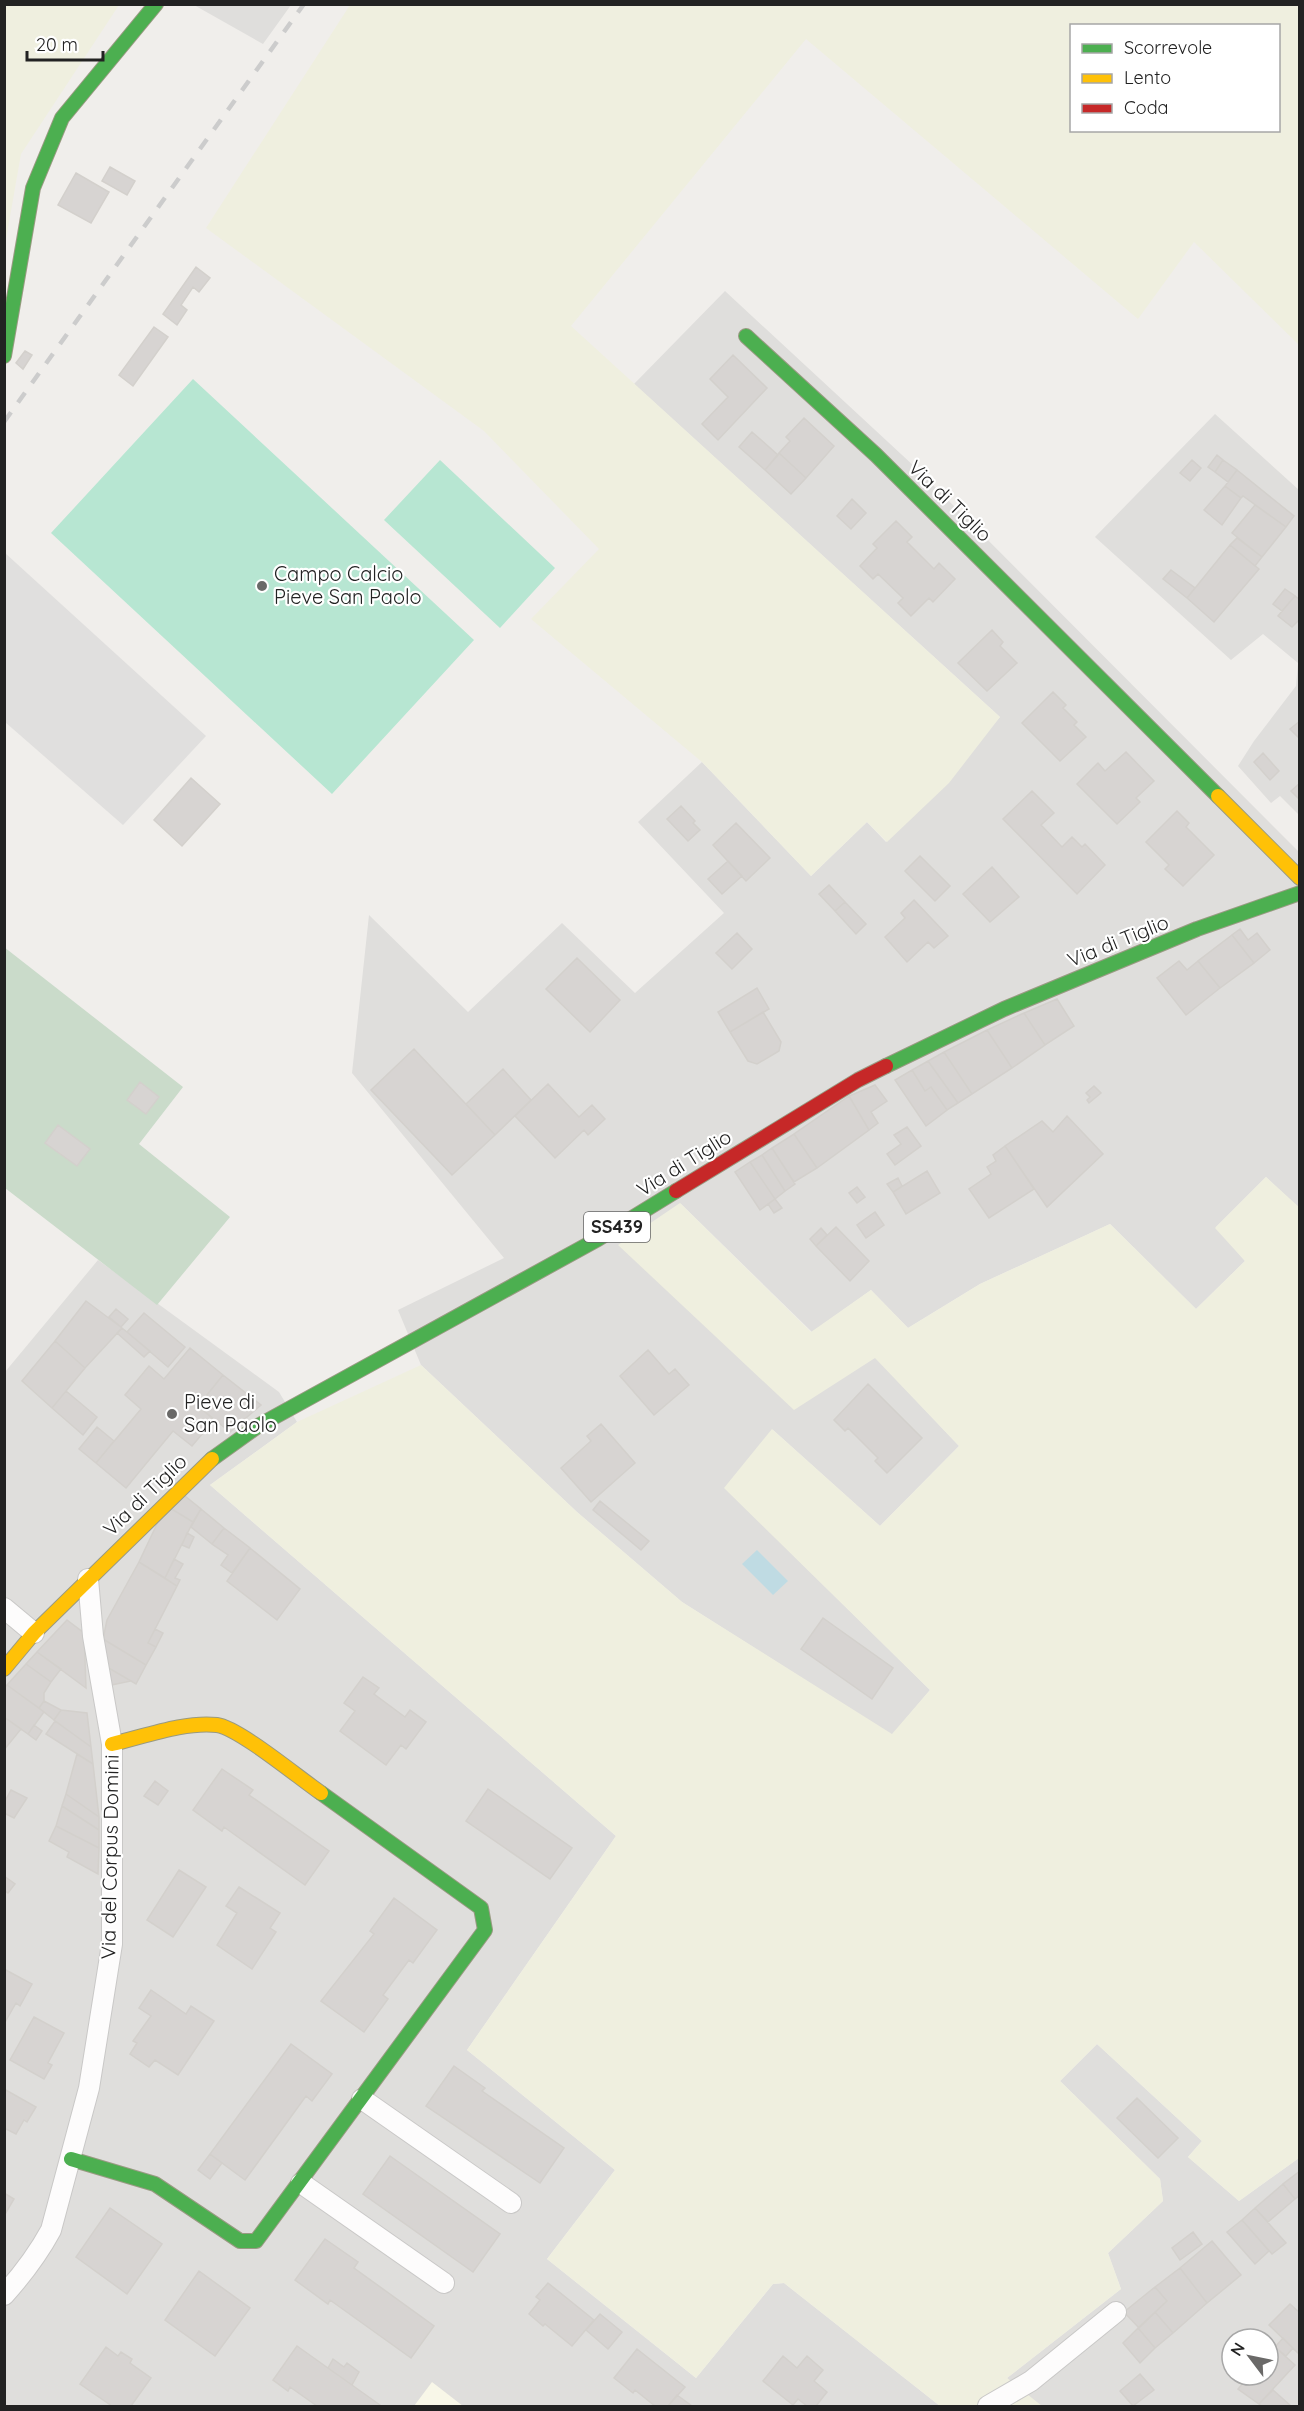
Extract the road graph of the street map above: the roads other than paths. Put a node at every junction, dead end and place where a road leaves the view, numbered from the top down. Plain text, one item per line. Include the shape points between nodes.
1 (156, 4) edge
2 (746, 336) dead end
3 (4, 356) edge
4 (1299, 878) edge
5 (1299, 893) edge
6 (88, 1579) junction
7 (4, 1608) edge
8 (34, 1633) junction
9 (4, 1669) edge
10 (112, 1744) junction
11 (363, 2099) junction
12 (71, 2159) junction
13 (301, 2183) junction
14 (511, 2203) dead end
15 (444, 2283) dead end
16 (4, 2295) edge
17 (1116, 2312) dead end
18 (988, 2406) edge

1 - 3 street via 63,118 33,188
2 - 4 street, Via di Tiglio via 885,464
5 - 6 street, Via di Tiglio / SS439 via 1197,929 1004,1009 858,1080 598,1239 258,1426 204,1465
6 - 8 street, Via di Tiglio / SS439
6 - 10 street, Via del Corpus Domini via 93,1636
7 - 8 street
8 - 9 street, Via di Tiglio / SS439
10 - 11 street via 192,1725 218,1725 236,1732 481,1908 485,1930
10 - 12 street, Via del Corpus Domini via 112,1944 89,2088
11 - 13 street
11 - 14 street
12 - 13 street via 155,2184 240,2241 256,2241
12 - 16 street, Via del Corpus Domini via 51,2230 25,2272
13 - 15 street
17 - 18 street via 1031,2381

